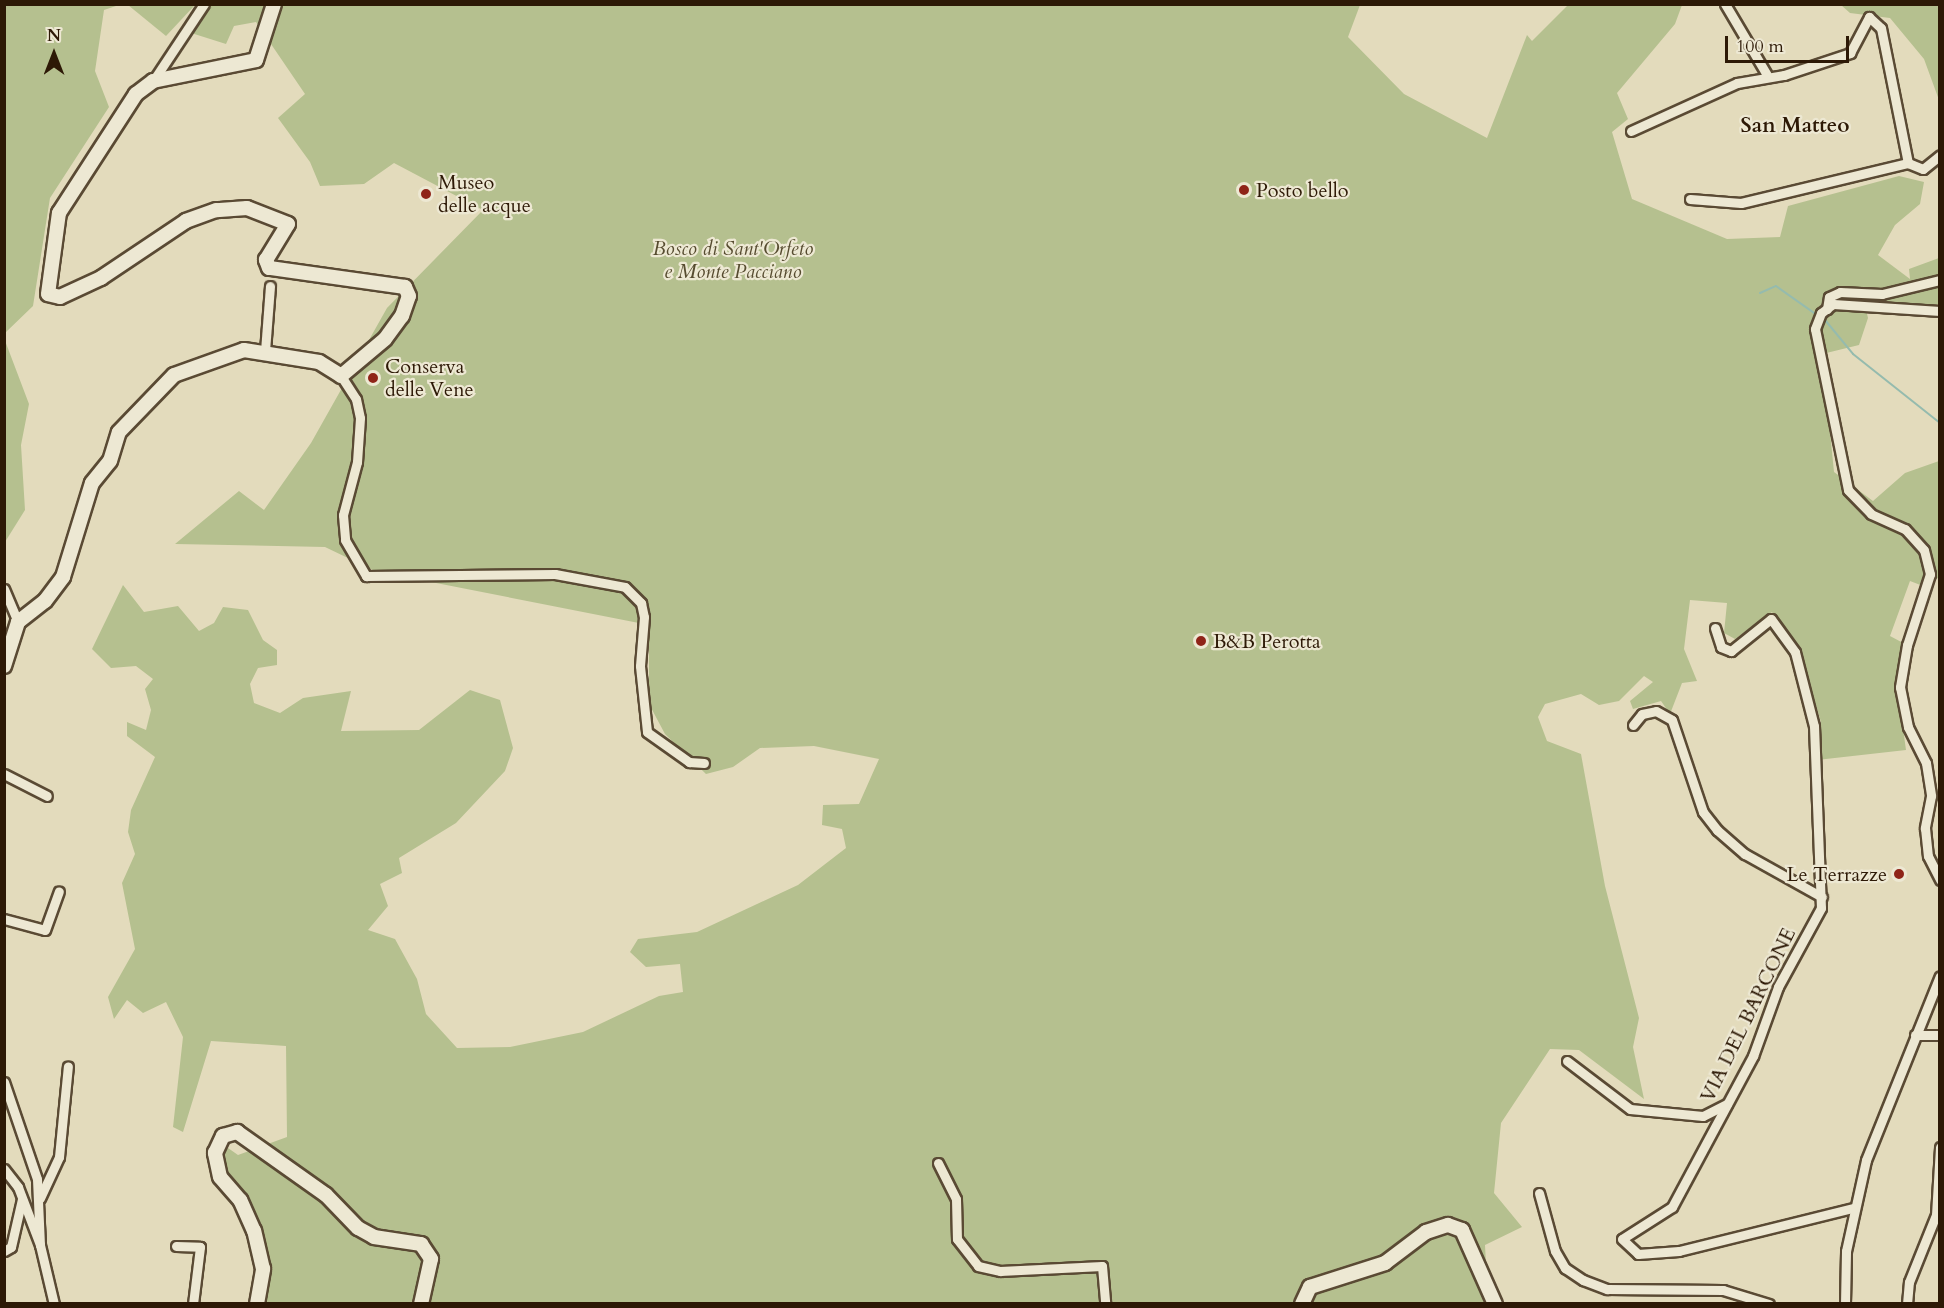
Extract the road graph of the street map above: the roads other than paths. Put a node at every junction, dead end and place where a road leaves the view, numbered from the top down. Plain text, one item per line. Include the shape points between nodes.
1 (204, 4) edge
2 (274, 4) edge
3 (1725, 4) edge
4 (1767, 75) junction
5 (153, 81) junction
6 (1631, 131) dead end
7 (1940, 155) edge
8 (1908, 163) junction
9 (1689, 199) dead end
10 (1940, 280) edge
11 (270, 286) dead end
12 (1827, 309) junction
13 (1940, 311) edge
14 (265, 351) junction
15 (341, 376) junction
16 (4, 589) edge
17 (18, 622) junction
18 (1715, 628) dead end
19 (4, 666) edge
20 (1633, 725) dead end
21 (704, 763) dead end
22 (4, 774) edge
23 (47, 796) dead end
24 (1940, 880) edge
25 (59, 891) dead end
26 (1822, 897) junction
27 (4, 919) edge
28 (1940, 976) edge
29 (1915, 1035) junction
30 (1940, 1035) edge
31 (1568, 1061) dead end
32 (68, 1066) dead end
33 (4, 1082) edge
34 (1727, 1104) junction
35 (1940, 1147) edge
36 (938, 1163) dead end
37 (4, 1168) edge
38 (1539, 1193) dead end
39 (40, 1198) junction
40 (22, 1199) junction
41 (1853, 1208) junction
42 (40, 1245) junction
43 (176, 1246) dead end
44 (4, 1251) edge
45 (54, 1304) edge
46 (193, 1304) edge
47 (257, 1304) edge
48 (421, 1304) edge
49 (1105, 1304) edge
50 (1302, 1304) edge
51 (1496, 1304) edge
52 (1769, 1304) edge
53 (1845, 1304) edge
54 (1907, 1304) edge

1 - 5 street
2 - 5 street via 256,60
3 - 4 street
4 - 6 street
4 - 8 street via 1784,75 1850,53 1863,22 1877,18
5 - 15 street via 136,94 105,137 59,213 48,294 60,297 100,278 186,221 216,210 247,208 288,224 266,260 269,268 405,287 409,296 402,316 385,339
7 - 8 street via 1923,169
8 - 9 street via 1741,203
10 - 12 street via 1882,294 1840,292 1829,297
11 - 14 street
12 - 13 street via 1858,303 1915,313
12 - 24 street via 1815,329 1848,490 1871,514 1905,529 1924,550 1930,574 1900,687 1908,727 1926,763 1931,796 1925,828 1928,856
14 - 15 street via 320,362
14 - 17 street via 244,350 210,358 174,375 118,432 110,461 92,483 63,577 45,601
15 - 21 street via 356,399 360,418 357,462 343,515 345,540 366,576 555,574 625,587 641,603 644,617 640,672 647,732 689,762
16 - 17 street
17 - 19 street
18 - 26 street, VIA DEL BARCONE via 1721,646 1731,651 1771,619 1795,652 1814,726
20 - 26 street via 1642,714 1656,711 1672,720 1703,812 1717,830 1744,854
22 - 23 street
25 - 27 street via 45,930
26 - 34 street, VIA DEL BARCONE via 1821,908 1778,987 1753,1056
28 - 29 street
29 - 30 street
29 - 41 street
31 - 34 street via 1630,1109 1703,1116
32 - 39 street via 59,1157
33 - 39 street
34 - 41 street, VIA DEL BARCONE via 1672,1206 1623,1239 1628,1248 1638,1254 1679,1251
35 - 54 street via 1936,1215 1909,1282
36 - 49 street via 956,1199 957,1239 978,1266 1000,1271 1102,1266
37 - 40 street
38 - 52 street via 1555,1251 1565,1268 1583,1280 1607,1289 1723,1290
39 - 42 street
40 - 42 street
40 - 44 street via 11,1247
41 - 53 street
42 - 45 street
43 - 46 street via 200,1247
47 - 48 street via 263,1269 254,1231 240,1200 220,1178 215,1153 223,1136 237,1132 326,1195 358,1228 374,1237 421,1244 431,1259
50 - 51 street via 1310,1287 1385,1263 1426,1232 1448,1225 1462,1230

